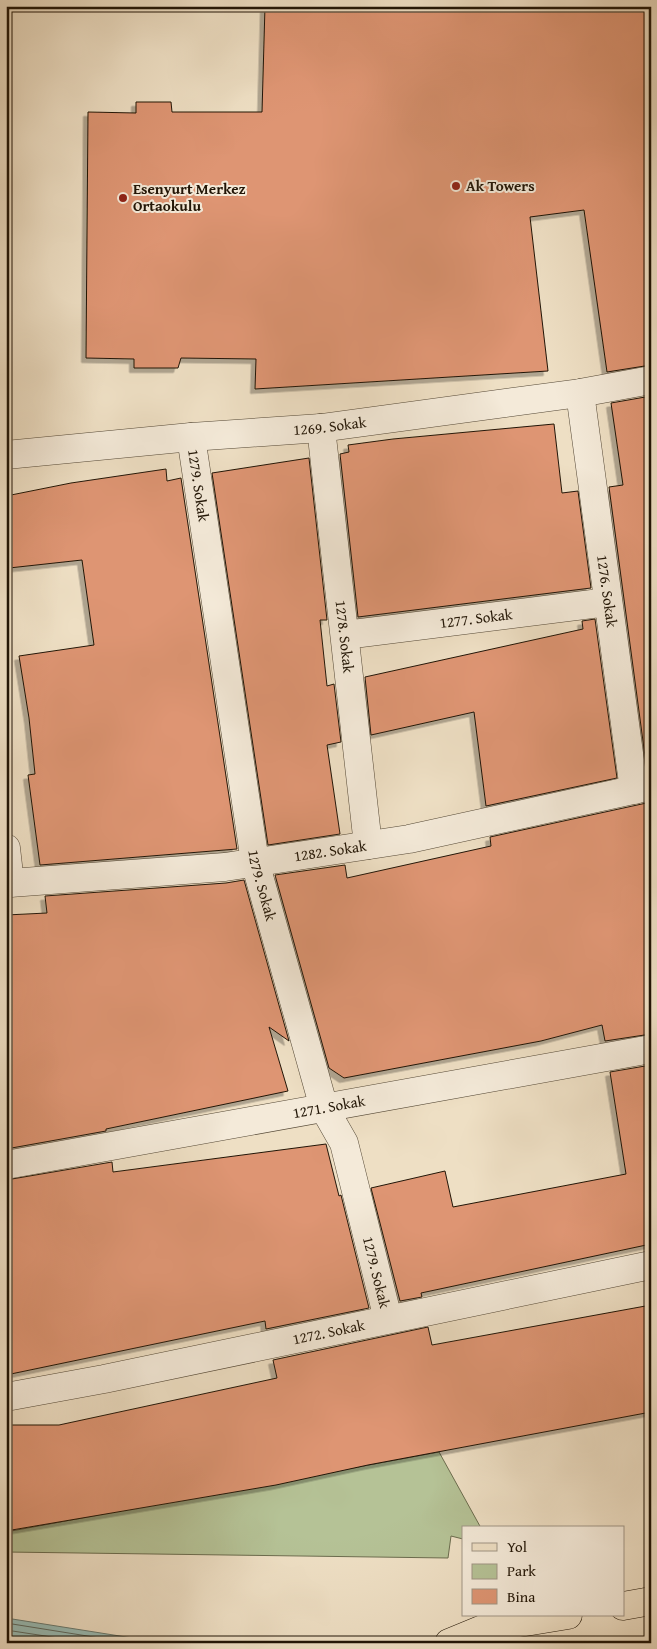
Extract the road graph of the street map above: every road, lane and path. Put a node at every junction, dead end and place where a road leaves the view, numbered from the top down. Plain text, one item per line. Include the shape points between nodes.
1 (651, 380) edge
2 (580, 393) junction
3 (321, 428) junction
4 (191, 437) junction
5 (6, 455) edge
6 (608, 602) junction
7 (345, 635) junction
8 (642, 788) edge
9 (368, 845) junction
10 (6, 848) edge
11 (255, 862) junction
12 (8, 882) edge
13 (651, 1049) edge
14 (324, 1108) junction
15 (6, 1165) edge
16 (651, 1265) edge
17 (388, 1319) junction
18 (6, 1397) edge
19 (651, 1601) edge
20 (624, 1606) edge
21 (562, 1616) edge
22 (450, 1643) edge

1 - 2 street, 1269. Sokak
2 - 3 street, 1269. Sokak
2 - 6 street, 1276. Sokak
3 - 4 street, 1269. Sokak
3 - 7 street, 1278. Sokak
4 - 5 street, 1269. Sokak
4 - 11 street, 1279. Sokak
6 - 7 street, 1277. Sokak
6 - 8 street, 1276. Sokak
7 - 9 street, 1278. Sokak
8 - 9 street, 1282. Sokak
9 - 11 street, 1282. Sokak
10 - 12 street
11 - 12 street, 1282. Sokak via 225,867
11 - 14 street, 1279. Sokak
13 - 14 street, 1271. Sokak
14 - 15 street, 1271. Sokak
14 - 17 street, 1279. Sokak via 344,1143
16 - 17 street, 1272. Sokak
17 - 18 street, 1272. Sokak
19 - 20 main road
21 - 22 main road via 482,1629

